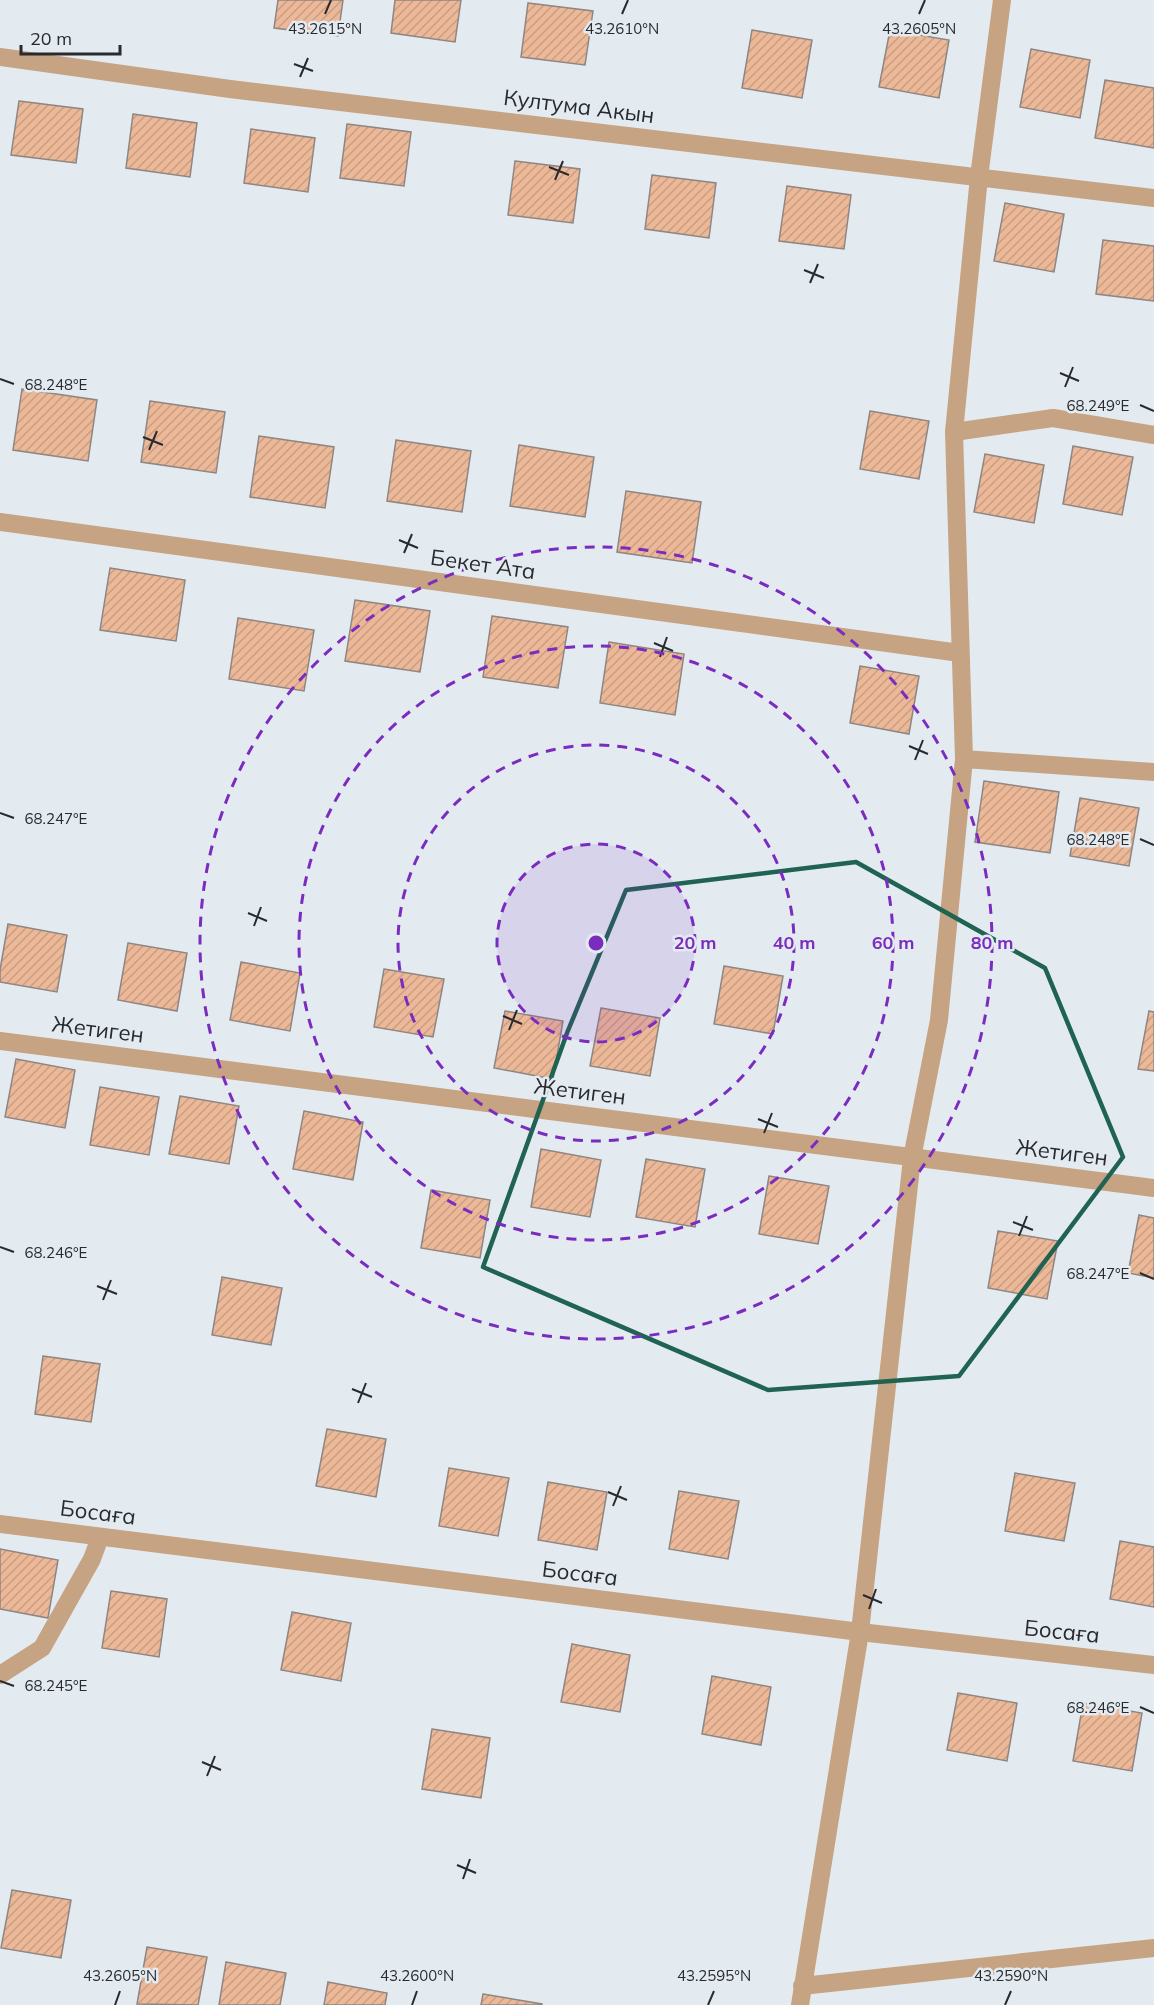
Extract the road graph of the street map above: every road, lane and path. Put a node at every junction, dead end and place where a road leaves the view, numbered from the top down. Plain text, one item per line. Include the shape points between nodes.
1 (1002, 0) edge
2 (0, 57) edge
3 (979, 177) junction
4 (1154, 198) edge
5 (954, 432) junction
6 (1154, 435) edge
7 (0, 522) edge
8 (960, 653) junction
9 (964, 759) junction
10 (1154, 772) edge
11 (0, 1041) edge
12 (912, 1158) junction
13 (1154, 1188) edge
14 (0, 1524) edge
15 (100, 1537) junction
16 (860, 1632) junction
17 (1154, 1665) edge
18 (0, 1676) edge
19 (1154, 1948) edge
20 (802, 1986) junction
21 (800, 2005) edge

1 - 3 street
2 - 3 street, Култума Акын via 230,89
3 - 4 street, Култума Акын
3 - 5 street
5 - 6 street via 1053,418
5 - 8 street
7 - 8 street, Бекет Ата
8 - 9 street
9 - 10 street
9 - 12 street via 939,1020
11 - 12 street, Жетиген
12 - 13 street, Жетиген
12 - 16 street
14 - 15 street, Босаға
15 - 16 street, Босаға
15 - 18 street via 92,1559 42,1648
16 - 17 street, Босаға
16 - 20 street
19 - 20 street
20 - 21 street

